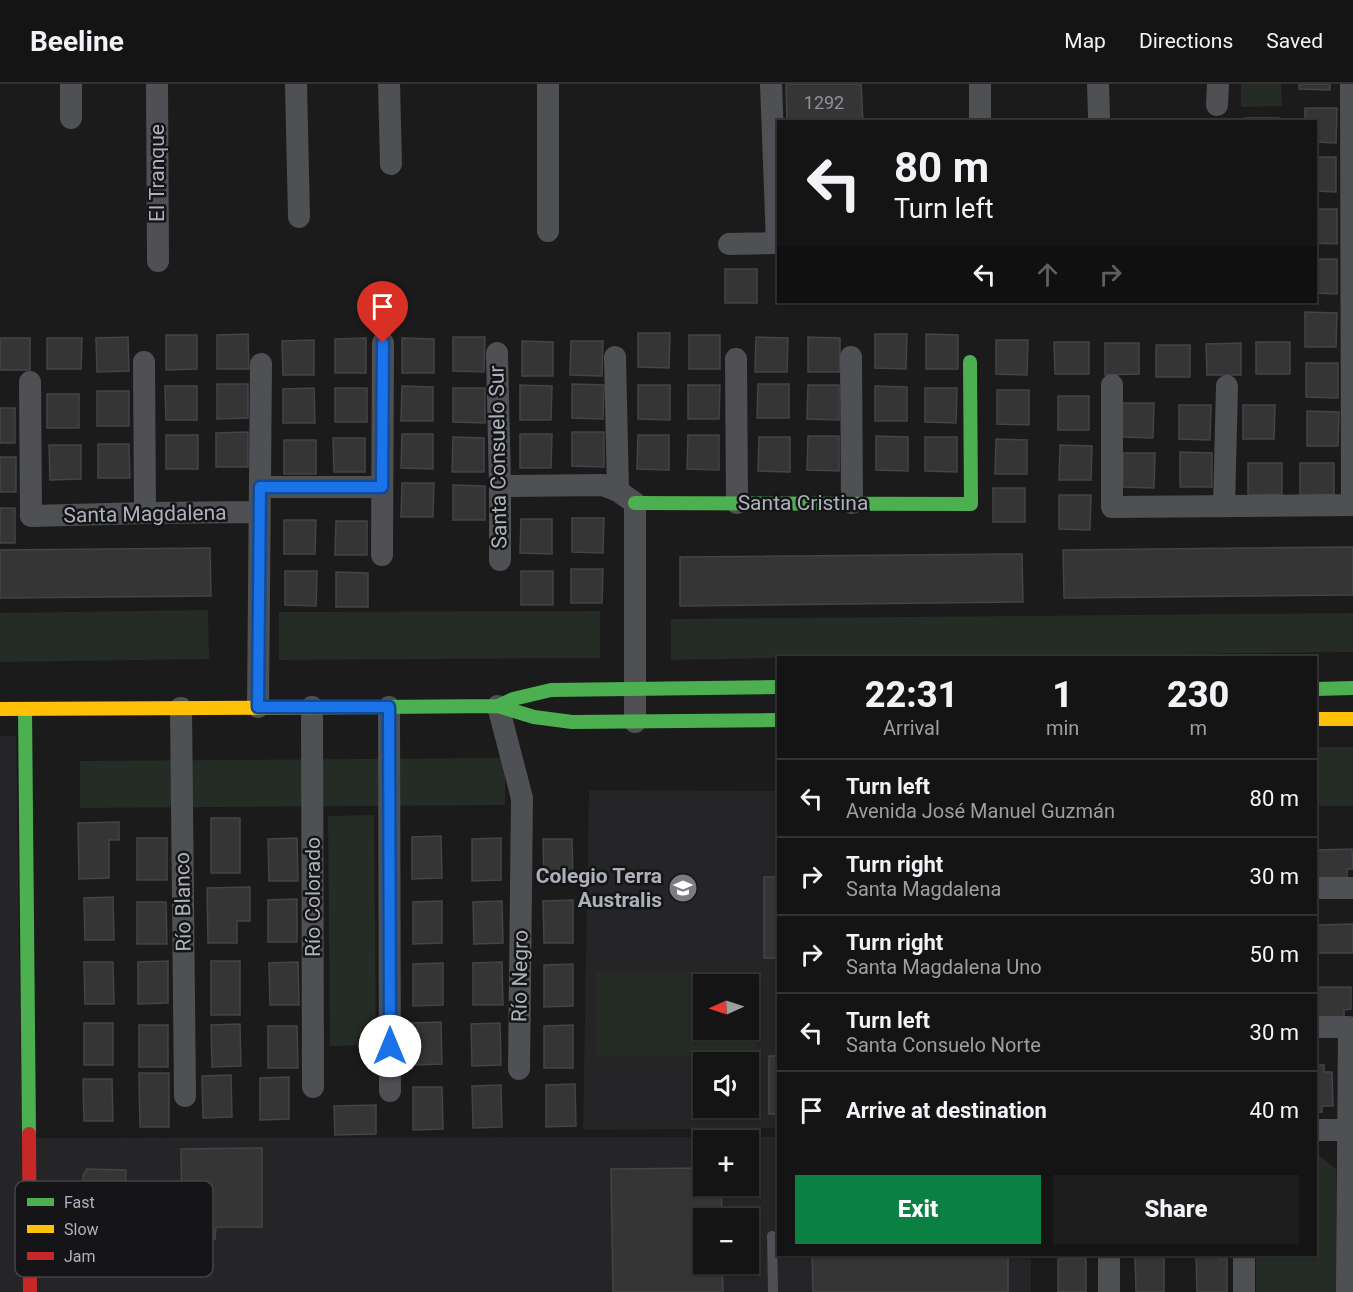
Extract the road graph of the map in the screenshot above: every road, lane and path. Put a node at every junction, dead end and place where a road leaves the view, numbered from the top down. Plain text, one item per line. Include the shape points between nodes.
1 (71, 84) edge
2 (157, 84) edge
3 (296, 84) edge
4 (389, 84) edge
5 (548, 84) edge
6 (771, 84) edge
7 (980, 84) edge
8 (1098, 84) edge
9 (1351, 84) edge
10 (1099, 116) dead end
11 (71, 118) dead end
12 (980, 120) edge
13 (391, 164) dead end
14 (299, 217) dead end
15 (548, 231) dead end
16 (729, 244) dead end
17 (158, 261) dead end
18 (383, 343) dead end
19 (497, 353) dead end
20 (615, 357) dead end
21 (850, 357) dead end
22 (736, 359) dead end
23 (144, 362) dead end
24 (970, 362) dead end
25 (261, 364) dead end
26 (30, 382) dead end
27 (1112, 385) dead end
28 (1227, 386) dead end
29 (500, 486) junction
30 (260, 487) junction
31 (382, 487) junction
32 (627, 497) junction
33 (852, 502) junction
34 (737, 503) junction
35 (1353, 505) edge
36 (1224, 506) junction
37 (259, 512) junction
38 (145, 513) junction
39 (382, 555) dead end
40 (500, 560) dead end
41 (777, 687) edge
42 (635, 688) junction
43 (1353, 688) edge
44 (1317, 689) edge
45 (498, 706) junction
46 (258, 707) junction
47 (312, 707) junction
48 (389, 707) junction
49 (181, 708) junction
50 (0, 709) edge
51 (25, 709) junction
52 (1317, 719) edge
53 (1353, 719) edge
54 (777, 720) edge
55 (634, 722) junction
56 (1317, 888) edge
57 (1353, 888) edge
58 (1317, 1027) edge
59 (519, 1069) dead end
60 (314, 1087) dead end
61 (390, 1091) dead end
62 (184, 1096) dead end
63 (1317, 1130) edge
64 (1348, 1130) junction
65 (1350, 1161) edge
66 (29, 1181) edge
67 (772, 1236) dead end
68 (1109, 1256) edge
69 (1244, 1256) edge
70 (30, 1277) edge
71 (30, 1292) edge
72 (773, 1292) edge
73 (1109, 1292) edge
74 (1245, 1292) edge
75 (1347, 1292) edge

1 - 11 street
2 - 17 street, El Tranque
3 - 14 street
4 - 13 street
5 - 15 street
6 - 16 street via 777,243
7 - 12 street
8 - 10 street
9 - 35 street
18 - 31 street
19 - 29 street, Santa Consuelo Sur
20 - 32 street
21 - 33 street
22 - 34 street
23 - 38 street
24 - 33 street, Santa Cristina via 972,504
25 - 30 street
26 - 38 street, Santa Magdalena via 31,516
27 - 36 street via 1112,507
28 - 36 street
29 - 32 street, Santa Cristina via 603,485
29 - 40 street, Santa Consuelo Sur
30 - 31 street
30 - 37 street
31 - 39 street
32 - 34 street, Santa Cristina
32 - 42 street
33 - 34 street, Santa Cristina
35 - 36 street
37 - 38 street, Santa Magdalena
37 - 46 street
41 - 42 street
42 - 45 street via 551,690
42 - 55 street
43 - 44 street
45 - 48 street
45 - 55 street via 553,721
45 - 59 street, Río Negro via 522,798
46 - 47 street
46 - 49 street
47 - 48 street
47 - 60 street, Río Colorado
48 - 61 street
49 - 51 street
49 - 62 street, Río Blanco
50 - 51 street
51 - 66 street
52 - 53 street
54 - 55 street
56 - 57 street
58 - 64 street via 1349,1027
63 - 64 street
64 - 65 street
65 - 75 street
67 - 72 lane
68 - 73 street
69 - 74 street
70 - 71 street

